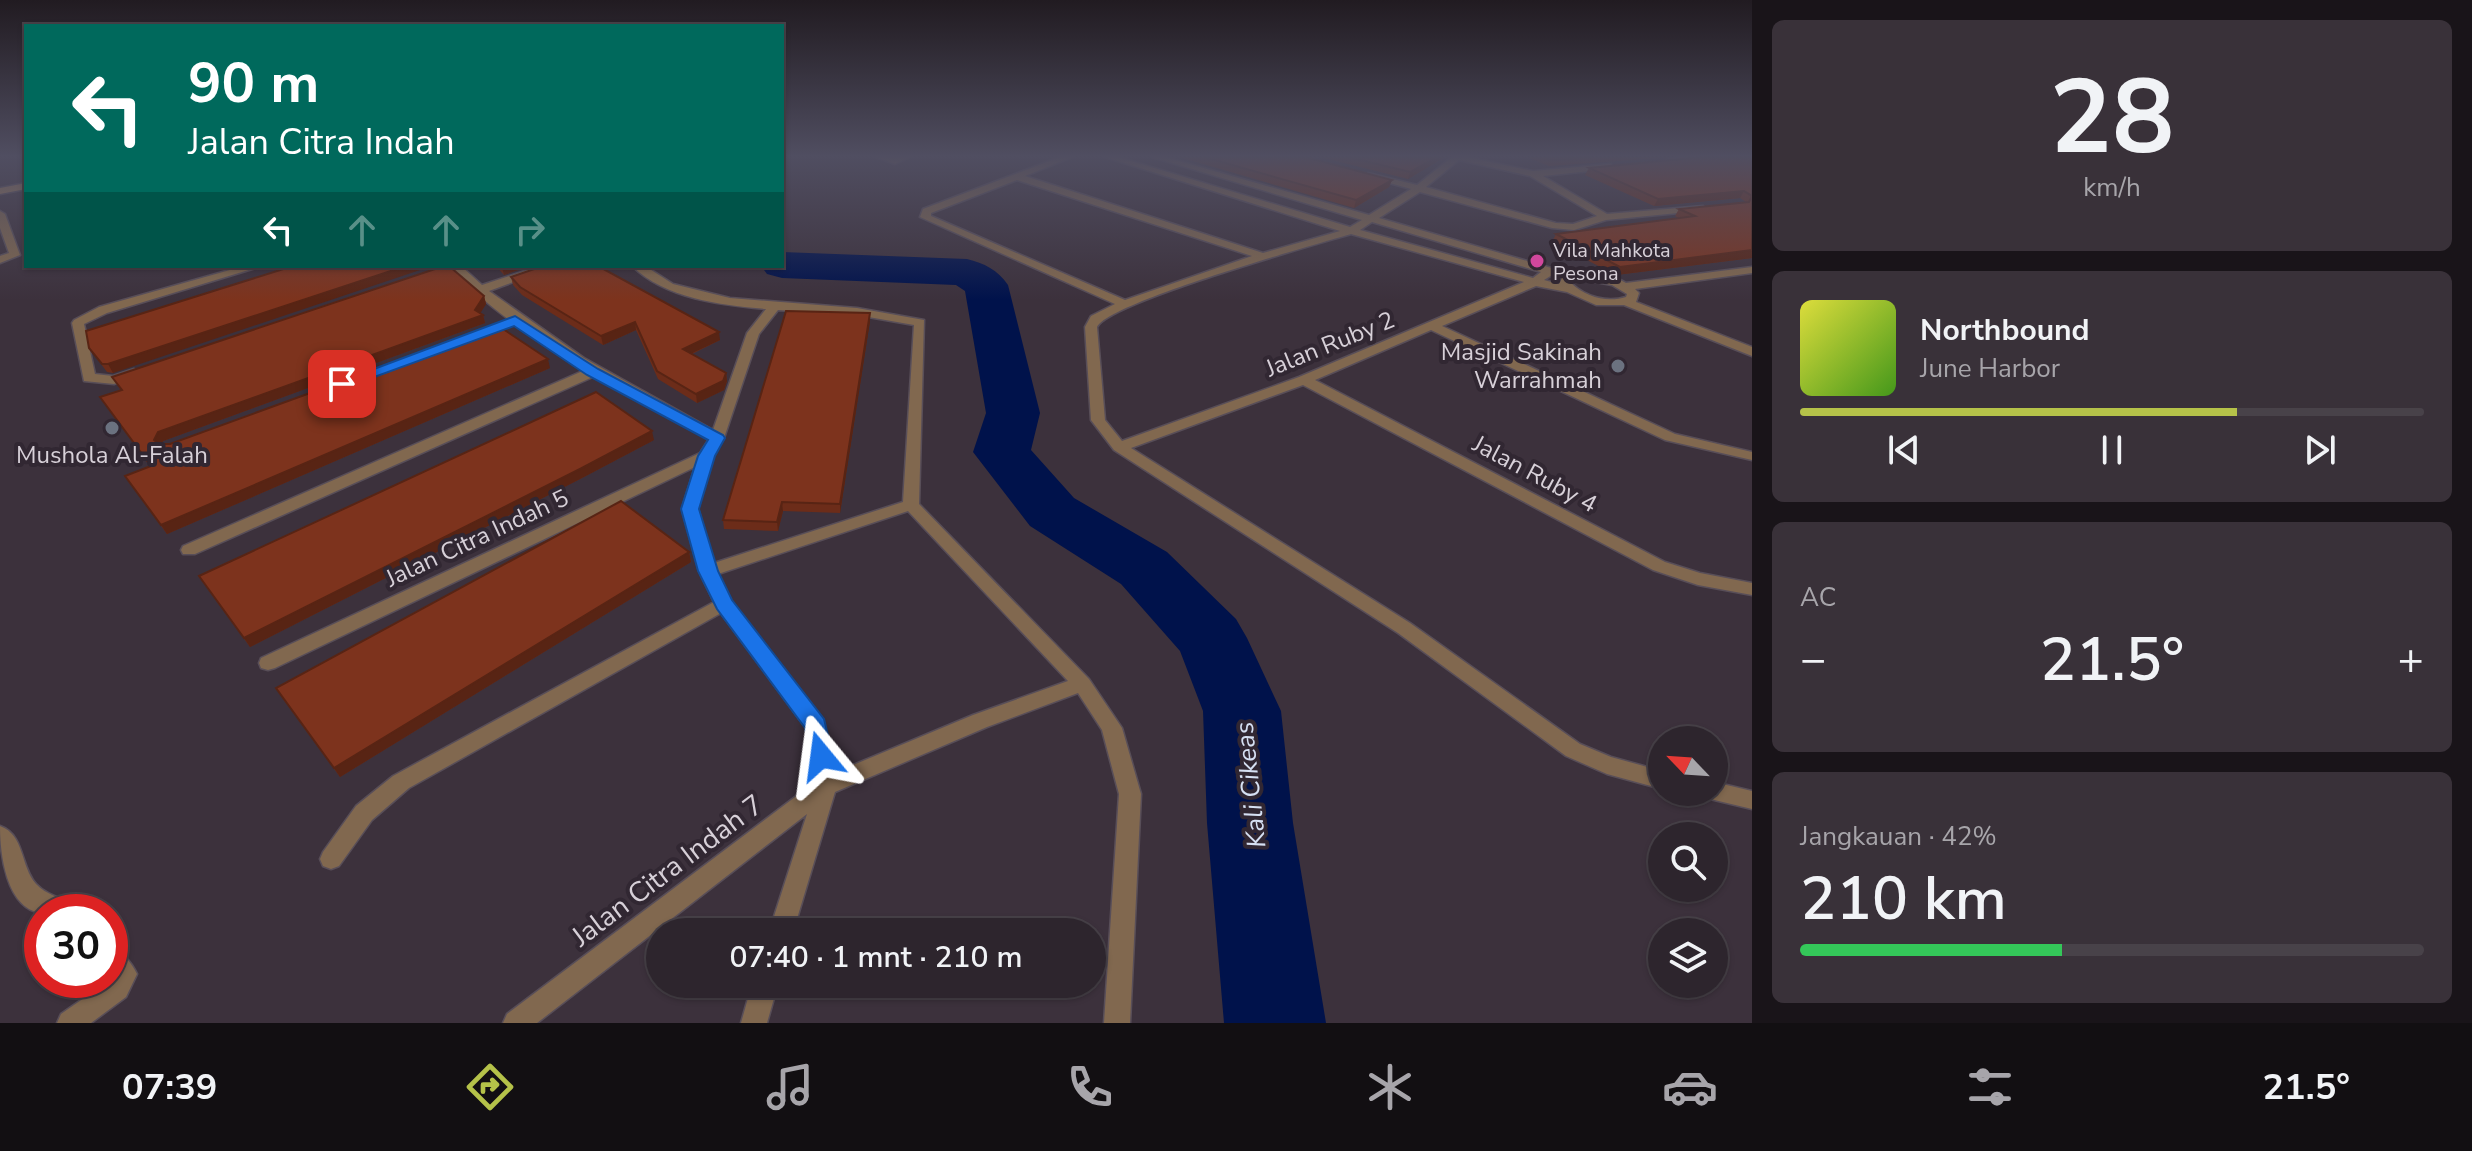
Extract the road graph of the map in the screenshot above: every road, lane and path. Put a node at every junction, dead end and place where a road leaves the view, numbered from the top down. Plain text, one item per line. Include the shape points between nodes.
1 (944, 205) edge
2 (1104, 205) edge
3 (1265, 205) edge
4 (1324, 205) edge
5 (1392, 205) edge
6 (1479, 205) edge
7 (1584, 205) edge
8 (1710, 207) edge
9 (0, 214) edge
10 (1605, 217) junction
11 (1371, 218) junction
12 (1351, 231) junction
13 (1263, 256) junction
14 (0, 260) edge
15 (249, 268) edge
16 (445, 268) edge
17 (454, 268) edge
18 (545, 268) edge
19 (641, 268) edge
20 (1551, 270) junction
21 (1752, 270) edge
22 (435, 271) edge
23 (1752, 279) edge
24 (1535, 282) junction
25 (1570, 283) junction
26 (479, 290) junction
27 (1628, 294) junction
28 (1125, 304) junction
29 (774, 307) junction
30 (1432, 326) junction
31 (1752, 352) edge
32 (143, 370) edge
33 (592, 372) junction
34 (1304, 380) junction
35 (717, 438) junction
36 (1119, 447) junction
37 (706, 456) junction
38 (1752, 456) edge
39 (911, 505) junction
40 (189, 550) dead end
41 (708, 571) junction
42 (1752, 589) edge
43 (724, 604) junction
44 (268, 663) dead end
45 (1082, 684) junction
46 (1648, 776) edge
47 (826, 786) junction
48 (1728, 794) edge
49 (1752, 800) edge
50 (0, 836) edge
51 (331, 859) dead end
52 (29, 894) edge
53 (785, 918) edge
54 (104, 998) edge
55 (761, 998) edge
56 (70, 1023) edge
57 (516, 1023) edge
58 (754, 1023) edge
59 (1117, 1023) edge

1 - 28 street via 925,217
2 - 13 street
3 - 12 street
4 - 11 street
5 - 11 street
6 - 10 street via 1556,226 1574,227
7 - 10 street
8 - 10 street
9 - 14 street via 15,255
11 - 12 street
11 - 20 street
12 - 13 street
12 - 24 street
13 - 28 street
15 - 32 street via 103,310 78,323 89,378 114,380
16 - 22 street
17 - 26 street
18 - 26 street
19 - 29 street via 666,285 711,299
20 - 24 street, Jalan Ruby 2
20 - 25 street
21 - 27 street
23 - 27 street
24 - 25 street
24 - 30 street, Jalan Ruby 2
25 - 27 street via 1603,278
25 - 27 street via 1603,302
26 - 33 street via 508,323
27 - 31 street
28 - 36 street via 1095,319 1091,327 1098,420
29 - 35 street via 753,333
29 - 39 street via 889,314 920,323
30 - 34 street, Jalan Ruby 2
30 - 38 street via 1670,437
33 - 35 street
33 - 40 street
34 - 36 street, Jalan Ruby 2
34 - 42 street, Jalan Ruby 4 via 1659,566
35 - 37 street
36 - 46 street via 1404,628 1573,750
37 - 41 street via 690,509
37 - 44 street, Jalan Citra Indah 5
39 - 41 street
39 - 45 street
41 - 43 street
43 - 47 street via 816,726
43 - 51 street via 401,782 364,813
45 - 47 street, Jalan Citra Indah 7
45 - 59 street via 1112,728 1130,794
47 - 53 street
47 - 57 street, Jalan Citra Indah 7
48 - 49 street
50 - 52 street
54 - 56 street
55 - 58 street

